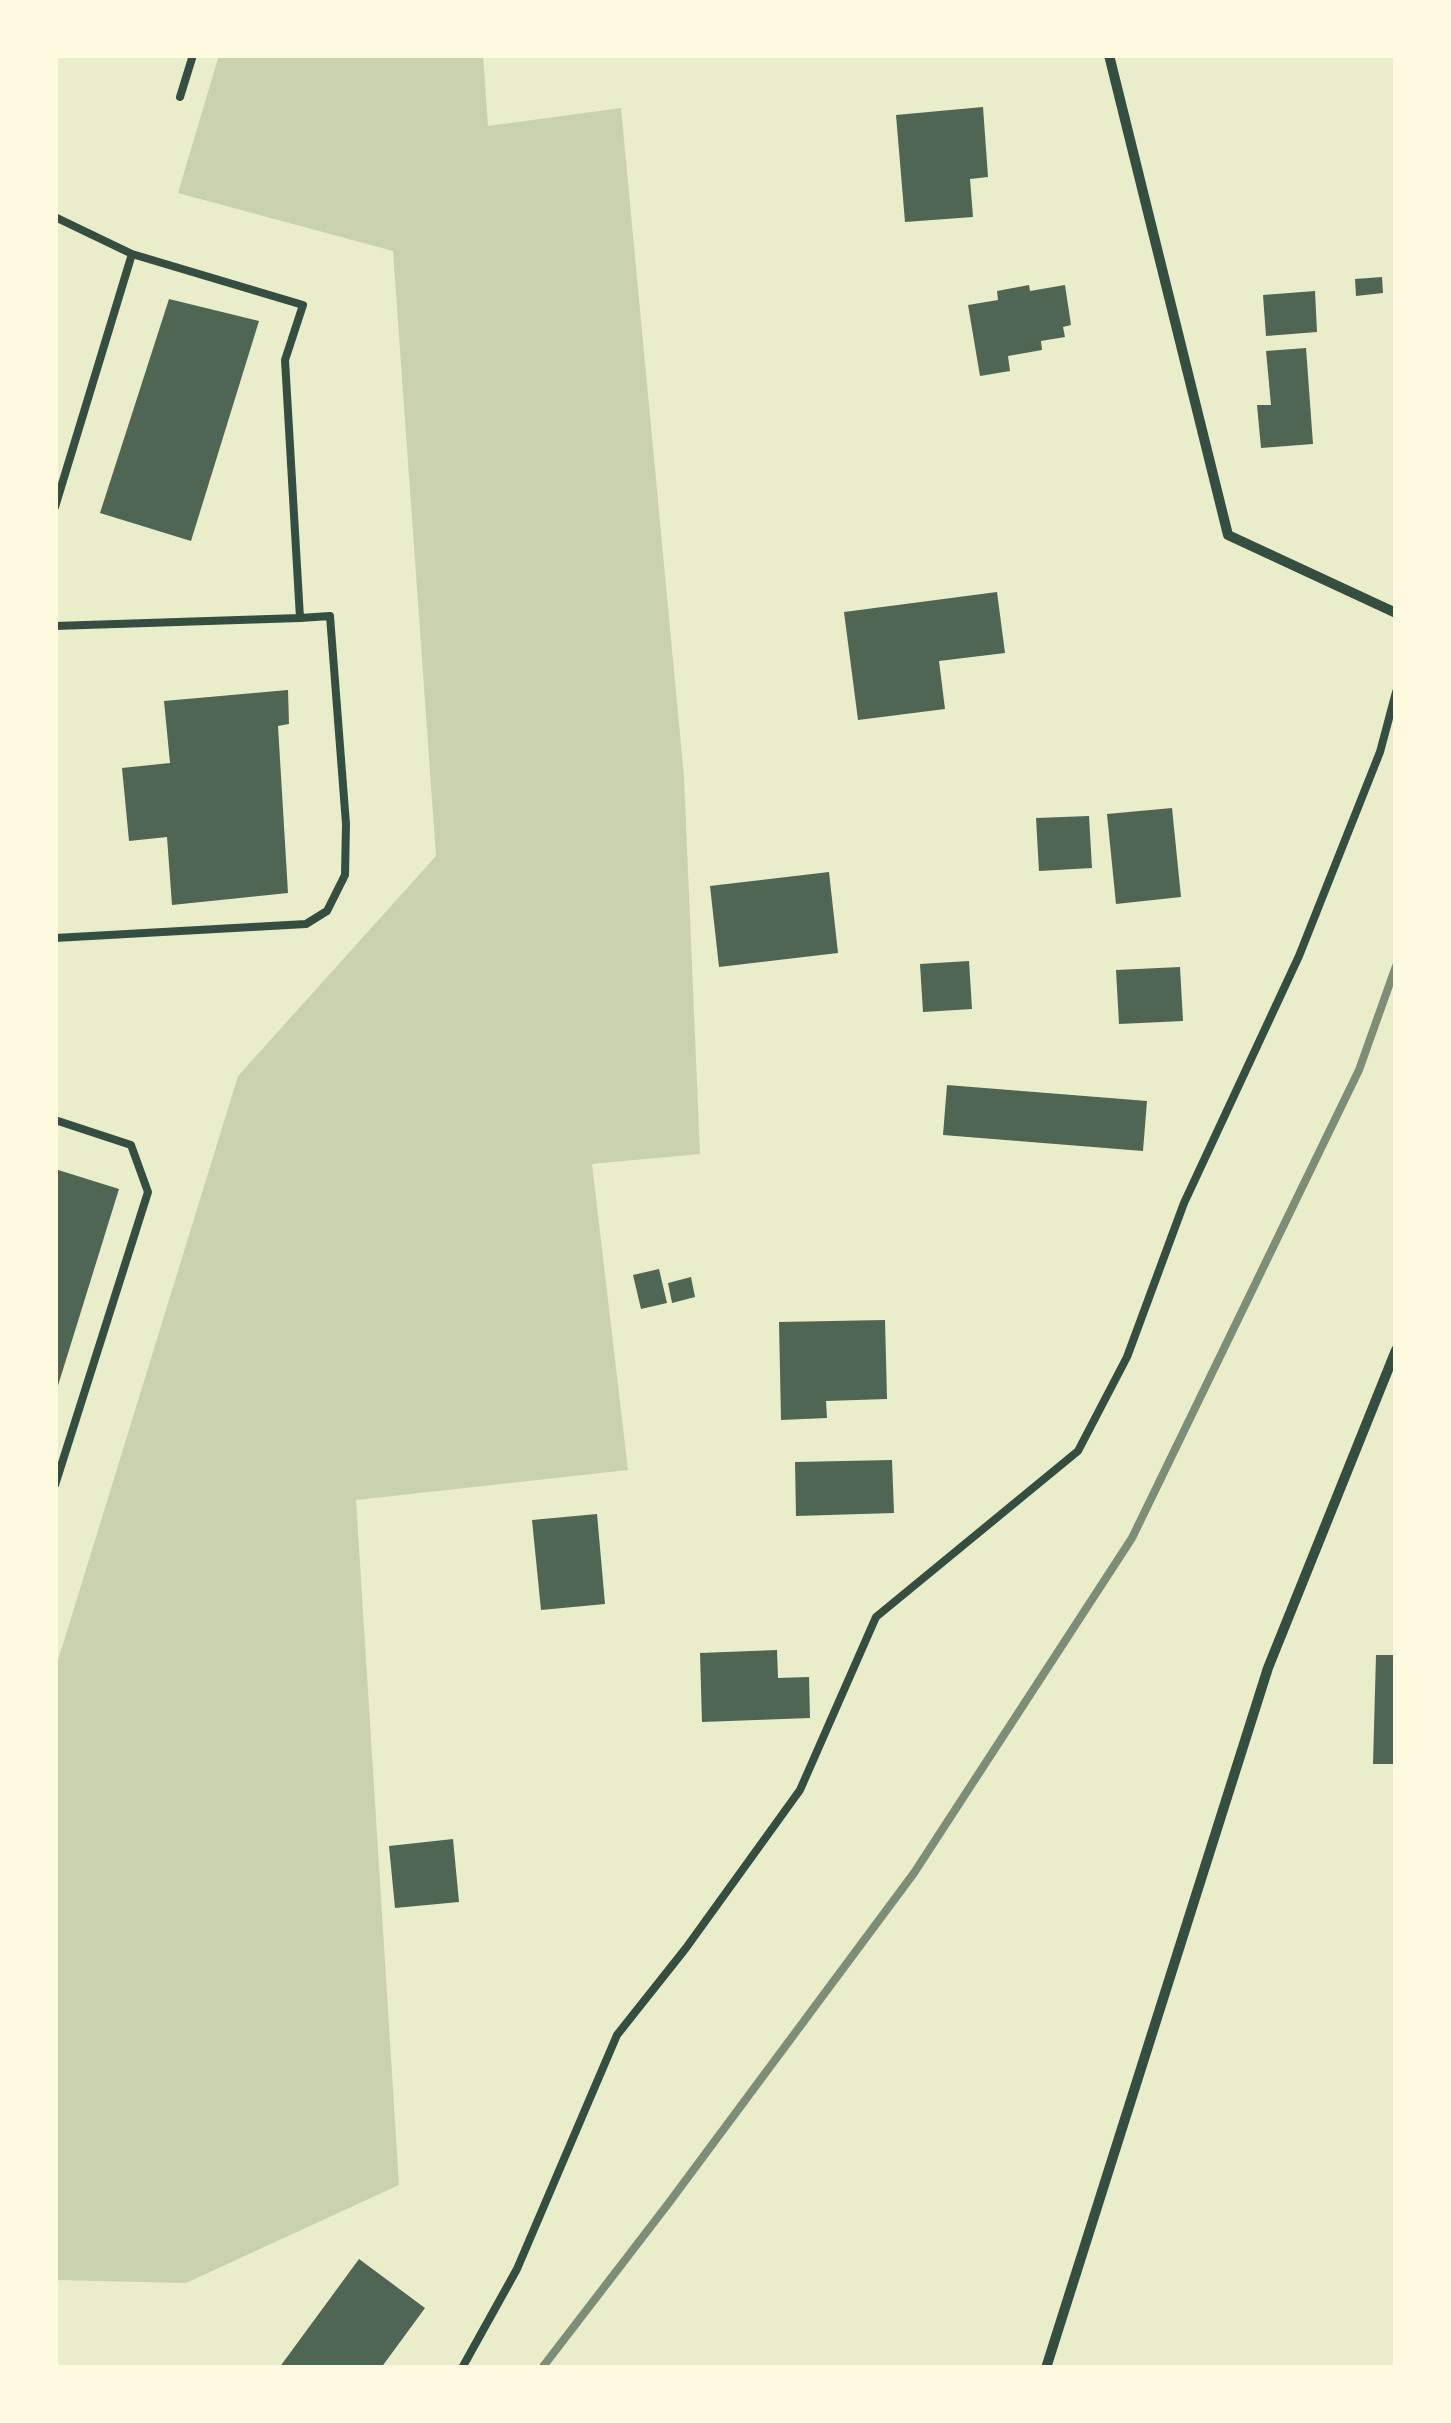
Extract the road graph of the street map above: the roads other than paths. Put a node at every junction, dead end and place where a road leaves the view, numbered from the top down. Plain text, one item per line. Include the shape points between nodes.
1 (193, 55) edge
2 (1109, 55) edge
3 (180, 97) dead end
4 (55, 217) edge
5 (132, 254) junction
6 (55, 507) edge
7 (1396, 612) edge
8 (300, 618) junction
9 (55, 626) edge
10 (1396, 692) edge
11 (55, 938) edge
12 (55, 1120) edge
13 (1396, 1350) edge
14 (55, 1484) edge
15 (462, 2368) edge
16 (1046, 2368) edge

1 - 3 lane
2 - 7 street via 1228,535
4 - 5 lane
5 - 6 lane
5 - 8 lane via 302,305 285,360
8 - 9 lane
8 - 11 lane via 330,616 346,824 345,875 327,911 306,924
10 - 15 lane via 1380,752 1299,956 1184,1203 1128,1357 1078,1450 876,1617 800,1790 617,2035 517,2269
12 - 14 lane via 131,1145 148,1192
13 - 16 street via 1268,1668

